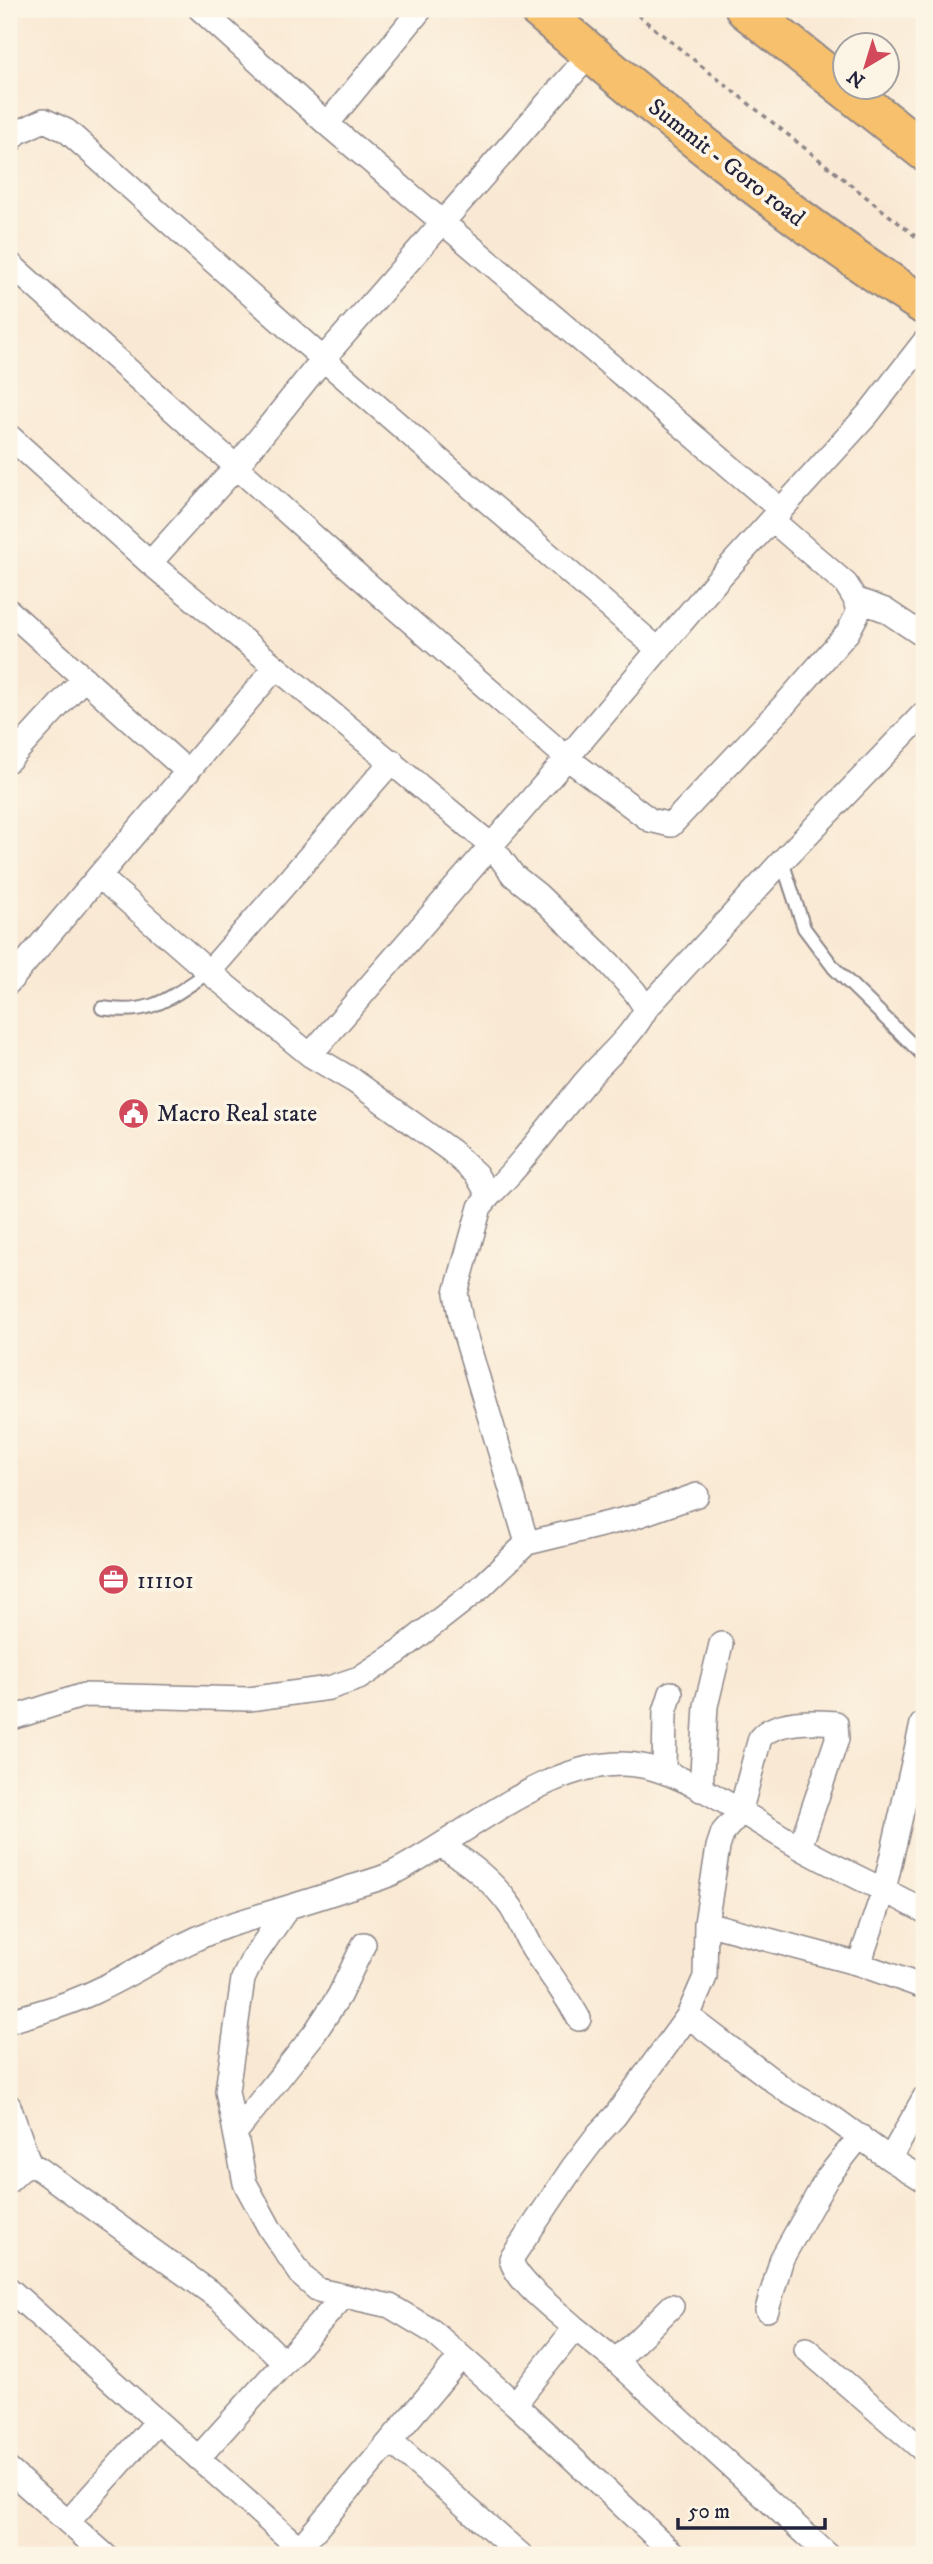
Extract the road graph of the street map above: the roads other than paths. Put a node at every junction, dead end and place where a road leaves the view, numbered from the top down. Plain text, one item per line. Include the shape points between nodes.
1 (200, 9) edge
2 (421, 9) edge
3 (538, 9) edge
4 (745, 9) edge
5 (591, 53) junction
6 (327, 124) junction
7 (9, 142) edge
8 (924, 151) edge
9 (444, 222) junction
10 (9, 263) edge
11 (924, 305) edge
12 (924, 342) edge
13 (323, 359) junction
14 (9, 436) edge
15 (236, 466) junction
16 (777, 515) junction
17 (150, 563) junction
18 (855, 598) junction
19 (9, 611) edge
20 (924, 636) edge
21 (659, 650) junction
22 (276, 667) junction
23 (84, 678) junction
24 (924, 713) edge
25 (567, 758) junction
26 (9, 760) edge
27 (392, 761) junction
28 (188, 772) junction
29 (491, 845) junction
30 (782, 861) junction
31 (100, 877) junction
32 (209, 972) junction
33 (9, 982) edge
34 (102, 1008) dead end
35 (646, 1009) junction
36 (310, 1055) junction
37 (924, 1056) edge
38 (489, 1196) junction
39 (697, 1495) dead end
40 (527, 1543) junction
41 (721, 1644) dead end
42 (671, 1693) dead end
43 (9, 1719) edge
44 (922, 1724) dead end
45 (664, 1772) junction
46 (701, 1790) junction
47 (740, 1813) junction
48 (442, 1846) junction
49 (800, 1847) junction
50 (884, 1891) junction
51 (287, 1909) junction
52 (924, 1911) edge
53 (706, 1923) junction
54 (364, 1944) dead end
55 (859, 1964) junction
56 (924, 1987) edge
57 (688, 2016) junction
58 (579, 2020) dead end
59 (9, 2021) edge
60 (924, 2098) edge
61 (9, 2106) edge
62 (236, 2132) junction
63 (860, 2136) junction
64 (890, 2159) junction
65 (30, 2165) junction
66 (924, 2180) edge
67 (9, 2181) edge
68 (9, 2289) edge
69 (342, 2297) junction
70 (672, 2306) dead end
71 (767, 2310) dead end
72 (575, 2328) junction
73 (806, 2349) dead end
74 (461, 2357) junction
75 (616, 2361) junction
76 (284, 2362) junction
77 (514, 2404) junction
78 (157, 2422) junction
79 (392, 2442) junction
80 (924, 2451) edge
81 (198, 2458) junction
82 (9, 2470) edge
83 (68, 2522) junction
84 (300, 2553) edge
85 (105, 2555) edge
86 (521, 2555) edge
87 (675, 2555) edge
88 (828, 2555) edge

1 - 6 street
2 - 6 street
3 - 5 highway, Summit - Goro road
4 - 8 highway
5 - 9 street
5 - 11 highway, Summit - Goro road via 767,195
6 - 9 street
7 - 13 street via 44,120 67,131
9 - 13 street
9 - 16 street
10 - 15 street
12 - 16 street via 868,414
13 - 15 street
13 - 21 street
14 - 17 street
15 - 17 street
15 - 25 street
16 - 18 street
16 - 21 street
17 - 22 street
18 - 20 street via 885,610
18 - 25 street via 858,614 848,632 671,825 650,820
19 - 23 street
21 - 25 street
22 - 27 street
22 - 28 street
23 - 26 street
23 - 28 street
24 - 30 street
25 - 29 street
27 - 29 street
27 - 32 street
28 - 31 street
29 - 35 street via 513,875 609,962
29 - 36 street
30 - 35 street
30 - 37 lane via 804,928 834,968
31 - 32 street
31 - 33 street
32 - 34 lane via 161,1003 128,1012
32 - 36 street
35 - 38 street via 628,1037
36 - 38 street via 451,1151 476,1174
38 - 40 street via 480,1207 456,1293
39 - 40 street via 634,1517
40 - 43 street via 480,1588 359,1678 328,1688 249,1699 84,1695
41 - 46 street via 706,1706
42 - 45 street via 665,1712
44 - 50 street
45 - 46 street
45 - 48 street via 622,1765 557,1777
46 - 47 street
47 - 49 street
47 - 49 street via 760,1738 766,1731 792,1724 836,1723 837,1740
47 - 53 street via 723,1832 718,1847
48 - 51 street via 391,1874
48 - 58 street via 469,1863 511,1908
49 - 50 street
50 - 52 street
50 - 55 street
51 - 59 street via 187,1942 95,1992
51 - 62 street via 243,1979 226,2091
53 - 55 street
53 - 57 street via 705,1977
54 - 62 street via 320,2025
55 - 56 street
57 - 63 street via 788,2092
57 - 72 street via 573,2167 512,2259 513,2268 528,2285
60 - 64 street
61 - 65 street
62 - 69 street via 245,2183 270,2229 303,2277 318,2290
63 - 64 street
63 - 71 street via 827,2178 782,2258
64 - 66 street
65 - 67 street
65 - 76 street via 221,2300
68 - 78 street
69 - 74 street via 390,2306 432,2331
69 - 76 street
70 - 75 street
72 - 75 street
72 - 77 street
73 - 80 street
74 - 77 street
74 - 79 street
75 - 88 street
76 - 81 street
77 - 87 street
78 - 81 street
78 - 83 street
79 - 84 street
79 - 86 street
81 - 84 street
82 - 83 street
83 - 85 street

